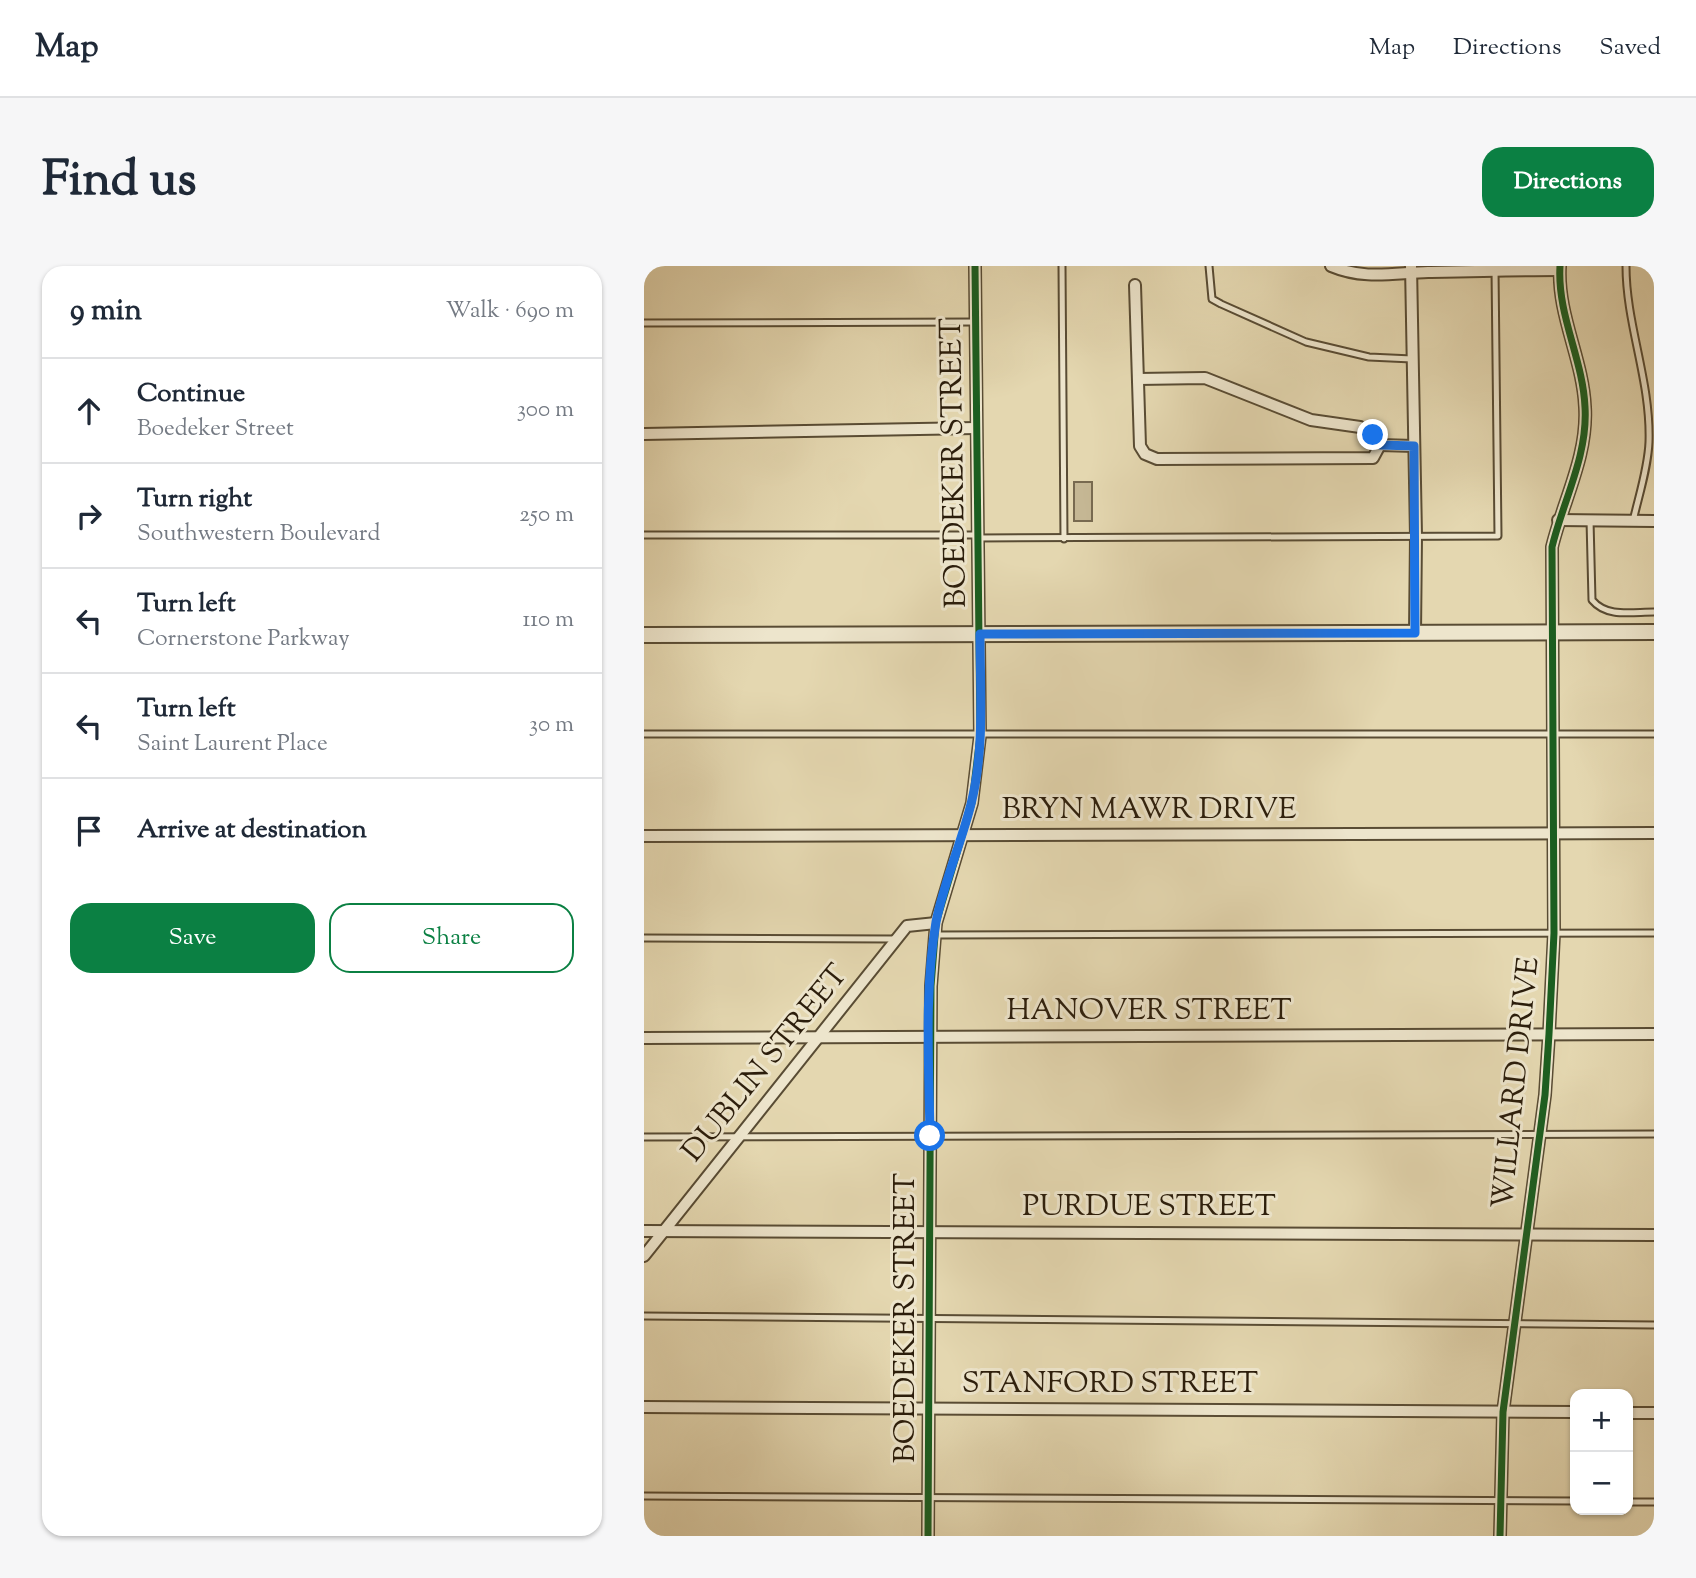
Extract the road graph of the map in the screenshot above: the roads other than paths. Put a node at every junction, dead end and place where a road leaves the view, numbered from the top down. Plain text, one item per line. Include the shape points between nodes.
1 (975, 266) edge
2 (1062, 266) edge
3 (1209, 266) edge
4 (1331, 266) edge
5 (1626, 266) edge
6 (1495, 268) edge
7 (1559, 268) edge
8 (1411, 269) edge
9 (1135, 285) dead end
10 (976, 322) junction
11 (644, 323) edge
12 (1412, 359) junction
13 (1138, 379) junction
14 (976, 428) junction
15 (644, 434) edge
16 (1380, 445) junction
17 (1414, 446) junction
18 (1558, 520) junction
19 (1590, 520) junction
20 (1633, 521) junction
21 (1654, 521) edge
22 (644, 535) edge
23 (977, 536) junction
24 (1416, 536) junction
25 (1064, 539) junction
26 (1654, 612) edge
27 (1553, 632) junction
28 (1654, 632) edge
29 (1415, 633) junction
30 (980, 634) junction
31 (644, 635) edge
32 (644, 734) edge
33 (1553, 734) junction
34 (1654, 734) edge
35 (980, 736) junction
36 (1553, 834) junction
37 (1654, 834) edge
38 (962, 835) junction
39 (644, 836) edge
40 (936, 923) junction
41 (1554, 933) junction
42 (1654, 933) edge
43 (935, 936) junction
44 (644, 937) edge
45 (896, 939) junction
46 (1549, 1034) junction
47 (1654, 1034) edge
48 (929, 1037) junction
49 (644, 1038) edge
50 (818, 1038) junction
51 (1654, 1134) edge
52 (1540, 1135) junction
53 (740, 1136) junction
54 (930, 1136) junction
55 (644, 1137) edge
56 (644, 1231) edge
57 (664, 1231) junction
58 (929, 1231) junction
59 (1525, 1234) junction
60 (1654, 1235) edge
61 (644, 1256) edge
62 (644, 1316) edge
63 (929, 1318) junction
64 (1512, 1324) junction
65 (1654, 1325) edge
66 (644, 1407) edge
67 (929, 1408) junction
68 (1503, 1412) junction
69 (1570, 1412) edge
70 (1633, 1413) edge
71 (1654, 1413) edge
72 (644, 1496) edge
73 (929, 1496) junction
74 (1500, 1500) junction
75 (1570, 1501) edge
76 (1633, 1502) edge
77 (1654, 1502) edge
78 (928, 1536) edge
79 (1500, 1536) edge

1 - 10 street, BOEDEKER STREET
2 - 25 lane
3 - 12 lane via 1212,299 1221,304 1306,342 1369,357
4 - 8 street via 1349,274 1372,276
5 - 20 lane via 1626,299 1644,379 1649,432
6 - 7 street
6 - 8 street
6 - 24 lane via 1498,536
7 - 18 street, WILLARD DRIVE via 1559,292 1585,408 1578,468
8 - 12 street
9 - 13 street
10 - 11 lane
10 - 14 street, BOEDEKER STREET
12 - 17 street
13 - 16 street via 1205,378 1311,421 1360,428
13 - 16 street via 1140,446 1157,459 1373,458
14 - 15 street
14 - 23 street, BOEDEKER STREET
16 - 17 street
17 - 24 street
18 - 19 street
18 - 27 street, WILLARD DRIVE via 1552,547
19 - 20 street
19 - 26 lane via 1592,600 1611,612
20 - 21 street
22 - 23 lane
23 - 25 lane
23 - 30 street, BOEDEKER STREET
24 - 25 lane
24 - 29 street
27 - 28 street
27 - 29 street
27 - 33 street, WILLARD DRIVE
29 - 30 street
30 - 31 street
30 - 35 street, BOEDEKER STREET
32 - 35 lane
33 - 34 lane
33 - 35 lane
33 - 36 street, WILLARD DRIVE
35 - 38 street, BOEDEKER STREET via 976,780
36 - 37 street, BRYN MAWR DRIVE
36 - 38 street, BRYN MAWR DRIVE
36 - 41 street, WILLARD DRIVE
38 - 39 street, BRYN MAWR DRIVE
38 - 40 street, BOEDEKER STREET
40 - 43 street, BOEDEKER STREET
40 - 45 street, DUBLIN STREET via 907,926
41 - 42 lane
41 - 43 lane
41 - 46 street, WILLARD DRIVE
43 - 48 street, BOEDEKER STREET
44 - 45 lane
45 - 50 street, DUBLIN STREET
46 - 47 street, HANOVER STREET
46 - 48 street, HANOVER STREET
46 - 52 street, WILLARD DRIVE
48 - 50 street, HANOVER STREET
48 - 54 street, BOEDEKER STREET
49 - 50 street, HANOVER STREET
50 - 53 street, DUBLIN STREET
51 - 52 lane
52 - 54 lane
52 - 59 street, WILLARD DRIVE
53 - 54 lane
53 - 55 lane
53 - 57 street, DUBLIN STREET
54 - 58 street, BOEDEKER STREET
56 - 57 street, PURDUE STREET
57 - 58 street, PURDUE STREET
57 - 61 street, DUBLIN STREET
58 - 59 street, PURDUE STREET
58 - 63 street, BOEDEKER STREET
59 - 60 street, PURDUE STREET
59 - 64 street, WILLARD DRIVE
62 - 63 lane
63 - 64 lane
63 - 67 street, BOEDEKER STREET
64 - 65 lane
64 - 68 street, WILLARD DRIVE
66 - 67 street, STANFORD STREET
67 - 68 street, STANFORD STREET
67 - 73 street, BOEDEKER STREET
68 - 69 street, STANFORD STREET
68 - 74 street, WILLARD DRIVE
70 - 71 street
72 - 73 lane
73 - 74 lane
73 - 78 street, BOEDEKER STREET
74 - 75 lane
74 - 79 street, WILLARD DRIVE
76 - 77 lane

